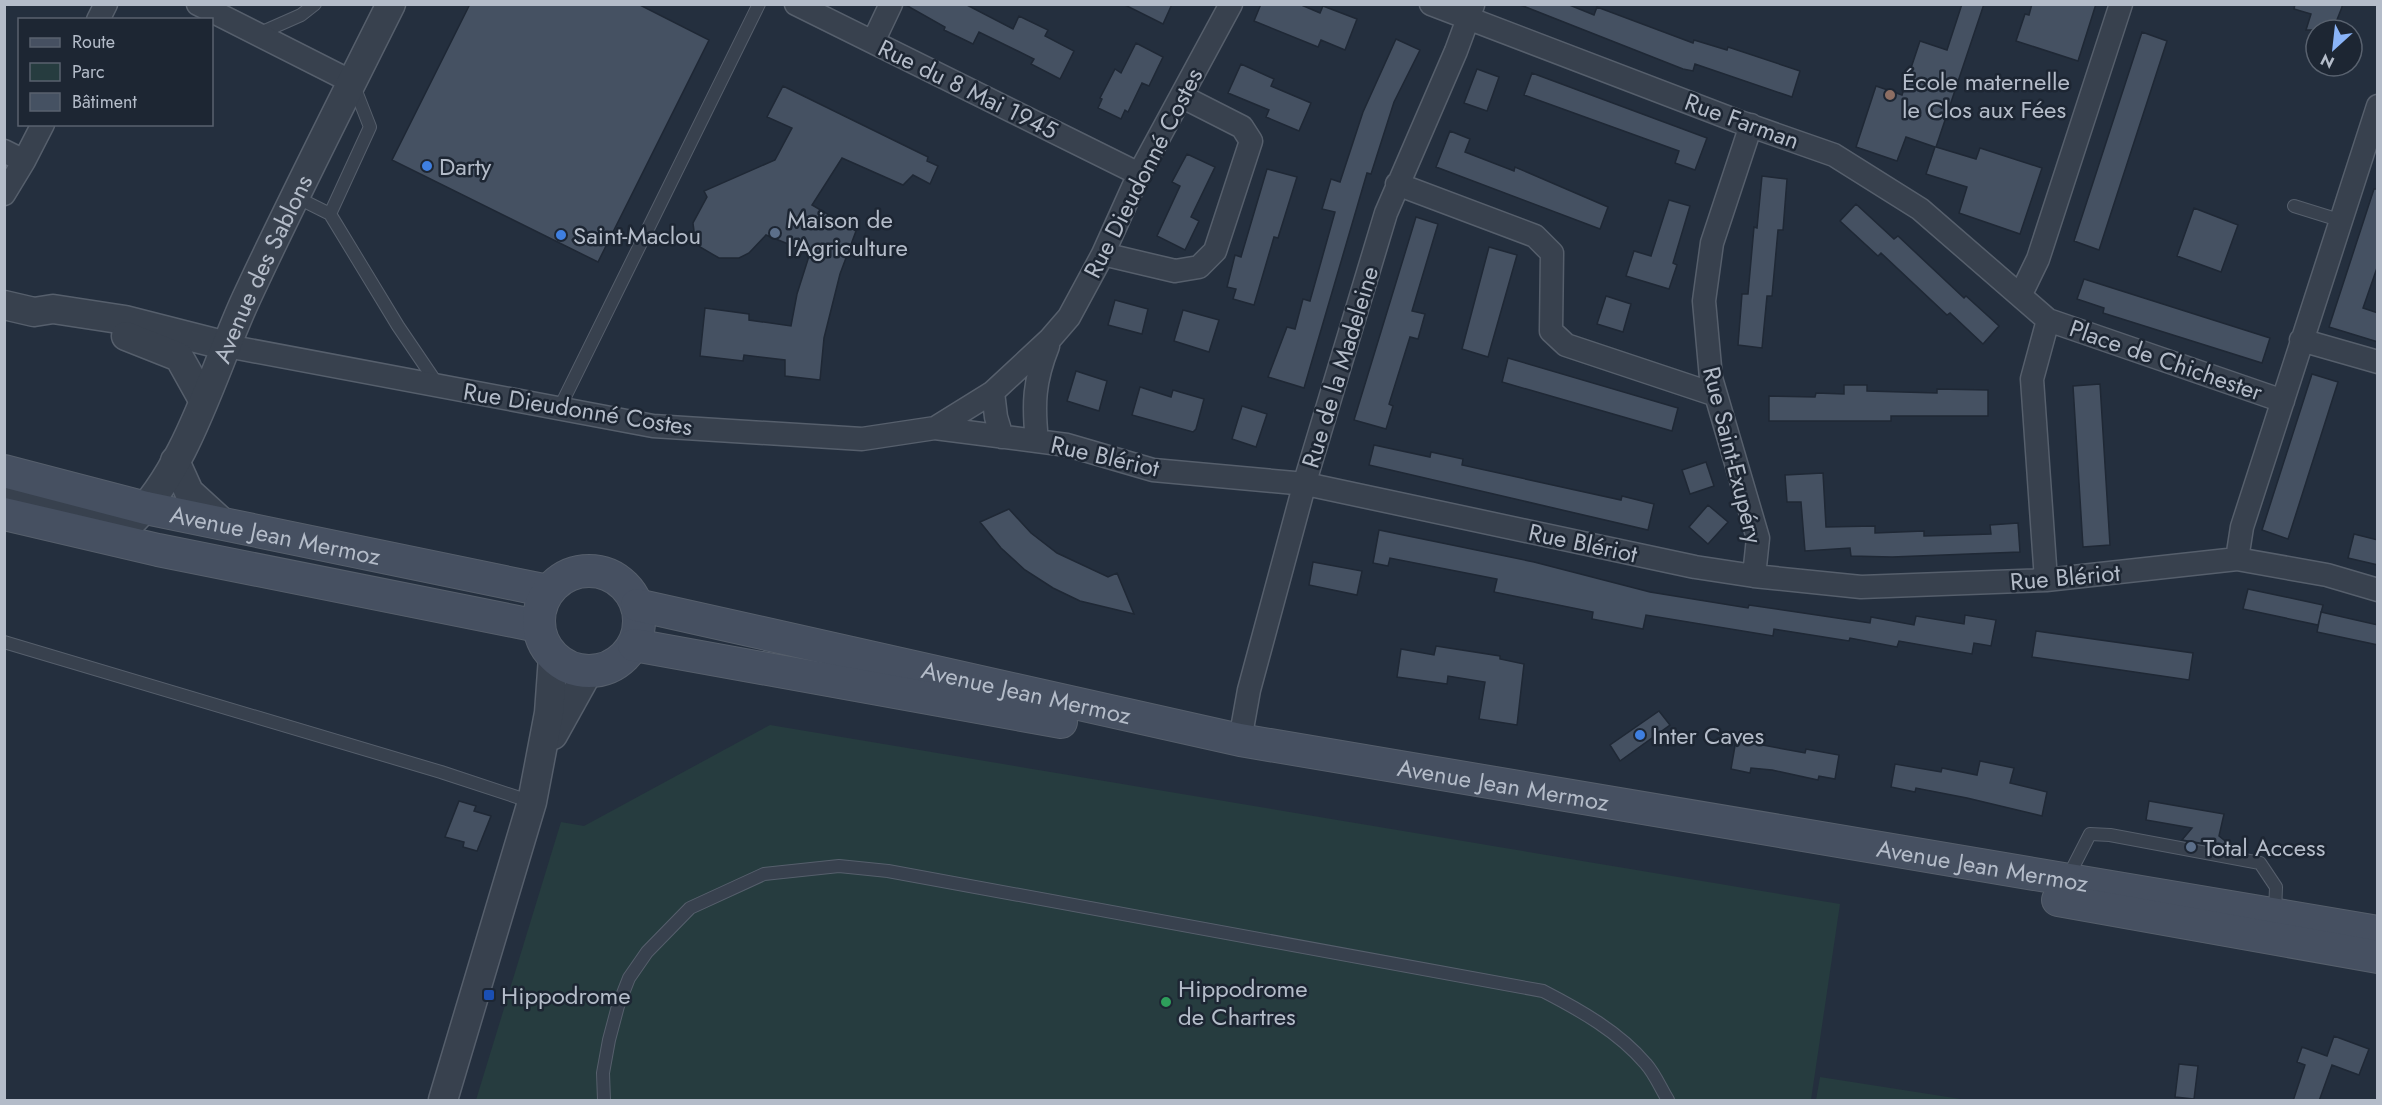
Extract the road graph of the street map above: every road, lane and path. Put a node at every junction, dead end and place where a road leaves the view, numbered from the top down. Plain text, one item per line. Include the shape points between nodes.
1 (106, 4) edge
2 (198, 4) edge
3 (315, 4) edge
4 (391, 4) edge
5 (759, 4) edge
6 (796, 4) edge
7 (891, 4) edge
8 (1231, 4) edge
9 (1431, 4) edge
10 (2121, 4) edge
11 (1471, 11) edge
12 (99, 18) edge
13 (258, 34) junction
14 (873, 42) junction
15 (352, 82) junction
16 (1183, 97) junction
17 (2378, 106) edge
18 (1751, 125) junction
19 (41, 126) edge
20 (14, 156) edge
21 (1139, 174) junction
22 (1397, 184) junction
23 (4, 194) edge
24 (296, 197) junction
25 (2294, 206) dead end
26 (330, 214) junction
27 (2339, 220) junction
28 (1102, 254) junction
29 (2021, 294) junction
30 (4, 305) edge
31 (34, 312) junction
32 (2048, 320) junction
33 (1050, 339) junction
34 (2301, 340) junction
35 (227, 346) junction
36 (2378, 362) edge
37 (438, 386) junction
38 (993, 392) junction
39 (1716, 395) junction
40 (203, 400) junction
41 (2283, 401) junction
42 (559, 408) junction
43 (935, 428) junction
44 (1002, 436) junction
45 (1037, 441) junction
46 (175, 461) junction
47 (4, 471) edge
48 (1306, 484) junction
49 (4, 496) edge
50 (146, 508) junction
51 (4, 513) edge
52 (224, 524) junction
53 (2237, 560) junction
54 (1754, 576) junction
55 (2046, 580) junction
56 (2378, 590) edge
57 (548, 591) junction
58 (637, 605) junction
59 (538, 626) junction
60 (4, 642) edge
61 (634, 645) junction
62 (553, 657) junction
63 (588, 672) junction
64 (1240, 740) junction
65 (538, 774) junction
66 (532, 802) junction
67 (2067, 880) junction
68 (2275, 915) junction
69 (2378, 932) edge
70 (2378, 957) edge
71 (442, 1101) edge
72 (604, 1101) edge
73 (1668, 1101) edge

1 - 12 street
2 - 13 street
3 - 13 lane via 301,15
4 - 15 street, Avenue des Sablons
5 - 42 lane
6 - 14 street, Rue du 8 Mai 1945
7 - 14 street
8 - 16 street, Rue Dieudonné Costes
9 - 11 street, Rue Farman
10 - 29 street via 2038,259
11 - 18 street, Rue Farman
11 - 22 street, Rue de la Madeleine
13 - 15 street
14 - 21 street, Rue du 8 Mai 1945
15 - 24 street, Avenue des Sablons
15 - 26 lane via 370,127
16 - 21 street, Rue Dieudonné Costes
16 - 28 street via 1242,127 1251,141 1215,251 1199,267 1175,271
17 - 27 street
18 - 29 street, Rue Farman via 1844,160 1920,209
18 - 39 street, Rue Saint-Exupéry via 1712,243 1704,302
19 - 20 street
20 - 23 street
21 - 28 street, Rue Dieudonné Costes
22 - 39 street via 1535,236 1552,253 1551,331 1566,345
22 - 48 street, Rue de la Madeleine
24 - 26 lane
24 - 35 street, Avenue des Sablons
25 - 27 lane
26 - 37 lane
27 - 34 street
28 - 33 street, Rue Dieudonné Costes via 1069,317
29 - 32 street, Rue Farman
30 - 31 street
31 - 35 street via 53,309 114,319
31 - 40 street via 54,322 121,334 179,357
32 - 41 street, Place de Chichester
32 - 55 street via 2032,379
33 - 38 street, Rue Dieudonné Costes
33 - 45 street, Rue Dieudonné Costes via 1034,395
34 - 36 street
34 - 41 street
35 - 37 street, Rue Dieudonné Costes
35 - 40 street, Avenue des Sablons
37 - 42 street, Rue Dieudonné Costes
38 - 43 street, Rue Dieudonné Costes
38 - 44 street
39 - 54 street, Rue Saint-Exupéry via 1758,538
40 - 46 street, Avenue des Sablons
41 - 53 street via 2242,527
42 - 43 street, Rue Dieudonné Costes via 653,426 862,440
43 - 44 street, Rue Blériot
44 - 45 street, Rue Blériot
45 - 48 street, Rue Blériot via 1067,445 1153,470
46 - 50 street, Avenue des Sablons
46 - 52 street via 189,492
47 - 50 main road, Avenue Jean Mermoz
48 - 54 street, Rue Blériot via 1695,567
48 - 64 street, Rue de la Madeleine via 1249,690
49 - 50 street via 129,524
50 - 52 main road, Avenue Jean Mermoz
51 - 59 main road, Avenue Jean Mermoz via 158,550
52 - 57 main road, Avenue Jean Mermoz
53 - 55 street, Rue Blériot
53 - 56 street, Rue Blériot via 2327,575
54 - 55 street, Rue Blériot via 1861,587
57 - 58 main road via 559,580 589,570 618,580
57 - 59 main road
58 - 61 main road via 639,625
58 - 64 main road, Avenue Jean Mermoz
59 - 62 main road
60 - 66 lane
61 - 63 main road via 614,665
61 - 70 main road, Avenue Jean Mermoz
62 - 63 main road via 563,665
62 - 65 street via 549,713
63 - 65 street via 559,720
64 - 67 main road, Avenue Jean Mermoz
65 - 66 street
66 - 71 street
67 - 68 main road, Avenue Jean Mermoz
67 - 68 lane via 2090,834 2110,835 2260,863 2276,887
68 - 69 main road, Avenue Jean Mermoz
72 - 73 lane via 603,1074 609,1040 629,978 647,952 690,908 764,874 839,866 888,871 1543,991 1586,1013 1647,1064

